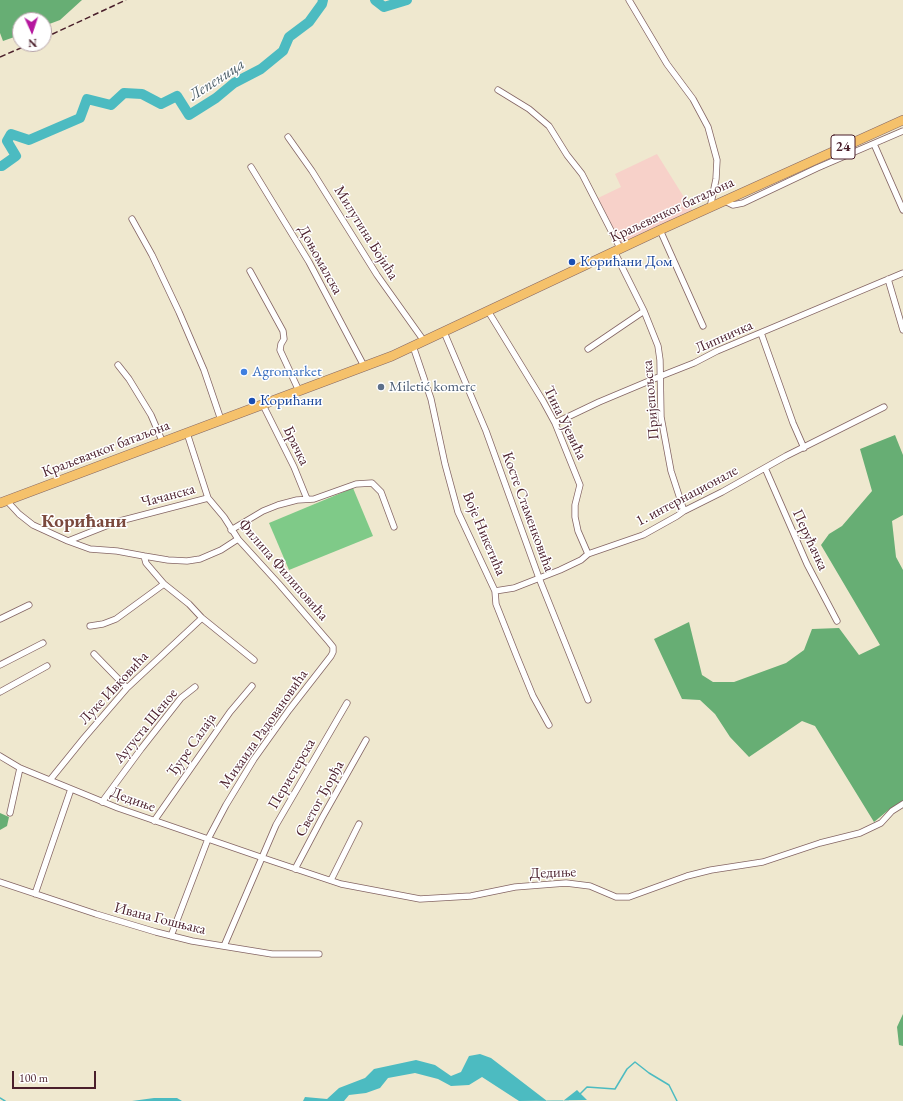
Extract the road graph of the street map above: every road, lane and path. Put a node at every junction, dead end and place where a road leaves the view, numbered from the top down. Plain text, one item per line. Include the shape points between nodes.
1 (629, 0) edge
2 (498, 90) dead end
3 (903, 120) edge
4 (903, 131) edge
5 (288, 137) dead end
6 (874, 144) junction
7 (251, 167) dead end
8 (725, 201) junction
9 (710, 208) junction
10 (903, 210) edge
11 (132, 219) dead end
12 (660, 230) junction
13 (617, 250) junction
14 (250, 271) dead end
15 (903, 273) edge
16 (888, 279) junction
17 (488, 311) junction
18 (644, 311) junction
19 (704, 326) dead end
20 (903, 330) edge
21 (444, 332) junction
22 (761, 333) junction
23 (424, 341) junction
24 (413, 346) junction
25 (588, 349) dead end
26 (118, 365) dead end
27 (364, 366) junction
28 (661, 376) junction
29 (298, 391) junction
30 (263, 405) junction
31 (884, 407) dead end
32 (221, 420) junction
33 (555, 423) junction
34 (187, 433) junction
35 (163, 443) junction
36 (804, 448) junction
37 (765, 468) junction
38 (208, 498) junction
39 (307, 499) junction
40 (3, 502) edge
41 (684, 511) junction
42 (394, 527) dead end
43 (231, 530) junction
44 (238, 539) junction
45 (68, 541) junction
46 (588, 554) junction
47 (144, 556) junction
48 (539, 578) junction
49 (164, 584) junction
50 (496, 591) junction
51 (29, 605) dead end
52 (0, 618) edge
53 (202, 618) junction
54 (837, 621) dead end
55 (90, 626) dead end
56 (43, 643) dead end
57 (94, 654) dead end
58 (331, 656) joint
59 (254, 660) dead end
60 (0, 665) edge
61 (47, 666) dead end
62 (252, 686) dead end
63 (196, 687) dead end
64 (127, 688) junction
65 (0, 692) edge
66 (588, 700) dead end
67 (347, 703) dead end
68 (549, 725) dead end
69 (366, 740) dead end
70 (0, 756) edge
71 (20, 768) junction
72 (50, 780) junction
73 (71, 789) junction
74 (102, 802) junction
75 (903, 804) edge
76 (10, 813) dead end
77 (154, 820) junction
78 (359, 824) dead end
79 (208, 839) junction
80 (261, 858) junction
81 (295, 869) junction
82 (331, 880) junction
83 (0, 882) edge
84 (36, 894) junction
85 (170, 936) junction
86 (224, 946) junction
87 (319, 954) dead end

1 - 9 street via 708,126 717,160
2 - 13 street, Пријепољска via 529,109 549,126 582,174
3 - 8 main road, Краљевачког батаљона / 24
4 - 6 street
5 - 23 street, Милутина Бојића via 317,178 377,275
6 - 8 street via 743,203 733,205
6 - 10 street
7 - 27 street, Доњомалска via 309,262
8 - 9 main road, Краљевачког батаљона / 24
9 - 12 main road, Краљевачког батаљона / 24
11 - 32 street via 179,312 204,370
12 - 13 main road, Краљевачког батаљона / 24
12 - 19 street
13 - 17 main road, Краљевачког батаљона / 24
13 - 18 street, Пријепољска
14 - 29 street via 283,331 284,338 280,350
15 - 16 street, Липничка
16 - 20 street
16 - 22 street, Липничка
17 - 21 main road, Краљевачког батаљона / 24
17 - 33 street, Тина Ујевића
18 - 25 street
18 - 28 street, Пријепољска via 658,346
21 - 23 main road, Краљевачког батаљона / 24
21 - 48 street, Косте Стаменковића via 486,432
22 - 28 street, Липничка
22 - 36 street
23 - 24 main road, Краљевачког батаљона / 24
24 - 27 main road, Краљевачког батаљона / 24
24 - 50 street, Воје Никетића via 431,399 458,512
26 - 35 street via 151,415
27 - 29 main road, Краљевачког батаљона / 24
28 - 33 street, Липничка
28 - 41 street, Пријепољска via 661,417 671,471
29 - 30 main road, Краљевачког батаљона / 24
30 - 32 main road, Краљевачког батаљона / 24
30 - 39 street, Брачка
31 - 36 street, 1. интернационале
32 - 34 main road, Краљевачког батаљона / 24
33 - 46 street, Тина Ујевића via 580,485 575,517
34 - 35 main road, Краљевачког батаљона / 24
34 - 38 street, Филипа Филиповића
35 - 40 main road, Краљевачког батаљона / 24
36 - 37 street, 1. интернационале
37 - 41 street, 1. интернационале
37 - 54 street, Перућачка via 807,564
38 - 43 street, Филипа Филиповића
38 - 45 street, Чачанска via 116,522
39 - 42 street via 314,499 356,484 372,483 381,492
39 - 43 street via 263,511
40 - 45 street via 33,525
41 - 46 street, 1. интернационале via 643,535
43 - 44 street, Филипа Филиповића
44 - 47 street via 200,559 168,560
44 - 58 street, Филипа Филиповића via 329,642 332,647
45 - 47 street via 90,549
46 - 48 street, 1. интернационале via 581,560
47 - 49 street via 146,563
48 - 50 street, 1. интернационале via 514,588
48 - 66 street, Косте Стаменковића
49 - 53 street
49 - 55 street via 116,619
50 - 68 street, Воје Никетића via 499,615 533,696
51 - 52 street
53 - 59 street
53 - 64 street, Луке Ивковића
56 - 60 street
57 - 64 street
58 - 79 street, Михаила Радовановића via 254,759
61 - 65 street
62 - 77 street, Ђуре Салаја via 230,712
63 - 74 street, Аугуста Шеное via 180,698
64 - 72 street, Луке Ивковића
67 - 80 street, Перистерска via 276,825
69 - 81 street, Светог Ђорђа
70 - 71 street, Дедиње
71 - 72 street, Дедиње
71 - 76 street
72 - 73 street, Дедиње
73 - 74 street, Дедиње
73 - 84 street
74 - 77 street, Дедиње
75 - 82 street, Дедиње via 881,823 860,833 763,862 693,874 625,897 616,897 590,886 566,883 515,887 471,896 420,899
77 - 79 street, Дедиње
78 - 82 street
79 - 80 street, Дедиње
79 - 85 street, Михаила Радовановића
80 - 81 street, Дедиње
80 - 86 street
81 - 82 street, Дедиње
83 - 84 street, Ивана Гошњака
84 - 85 street, Ивана Гошњака
85 - 86 street, Ивана Гошњака
86 - 87 street, Ивана Гошњака via 272,954

